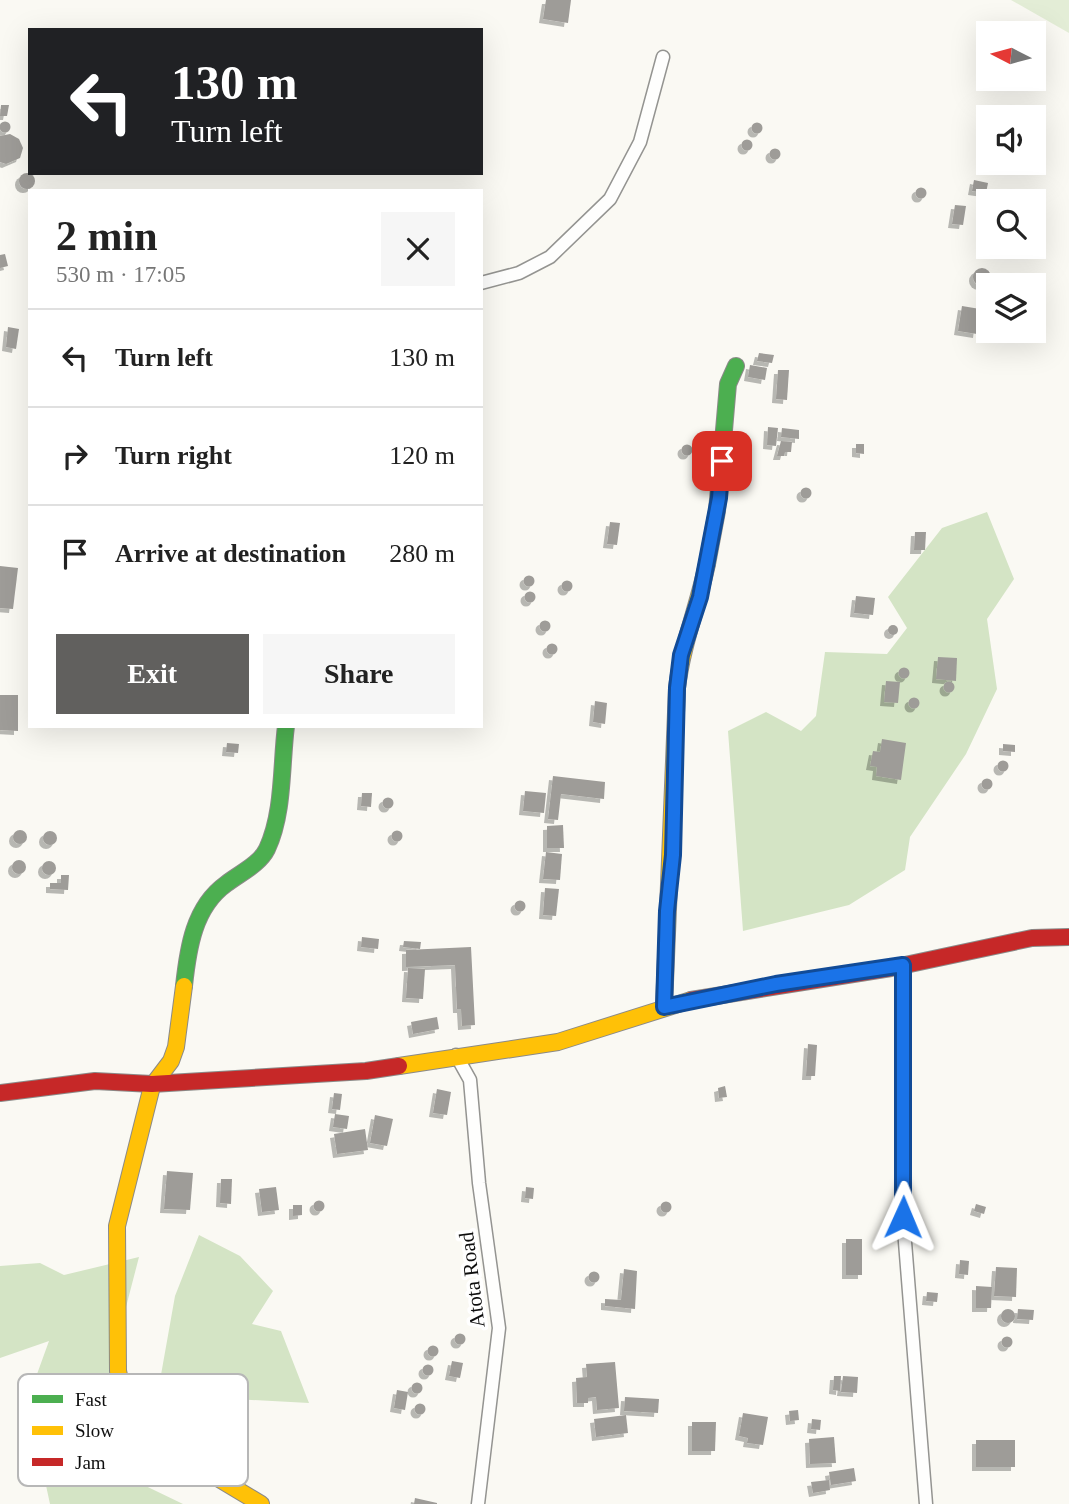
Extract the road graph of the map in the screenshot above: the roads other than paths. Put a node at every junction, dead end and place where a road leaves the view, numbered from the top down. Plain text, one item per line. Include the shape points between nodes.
1 (663, 57) dead end
2 (483, 282) edge
3 (736, 366) dead end
4 (286, 728) edge
5 (1069, 937) edge
6 (903, 965) junction
7 (664, 1007) junction
8 (456, 1055) junction
9 (152, 1084) junction
10 (0, 1093) edge
11 (119, 1374) edge
12 (231, 1486) edge
13 (261, 1504) edge
14 (478, 1504) edge
15 (926, 1504) edge

1 - 2 street via 640,142 610,199 550,257 519,273
3 - 7 street via 728,384 717,511 678,677
4 - 9 street via 269,846 264,855 229,878 198,919 176,1047 169,1068
5 - 6 street via 1032,938
6 - 7 street
6 - 15 street via 903,1217
7 - 8 street via 558,1042
8 - 9 street via 366,1070
8 - 14 street, Atota Road via 470,1080 499,1328
9 - 10 street via 74,1080
9 - 11 street via 116,1239
12 - 13 street

